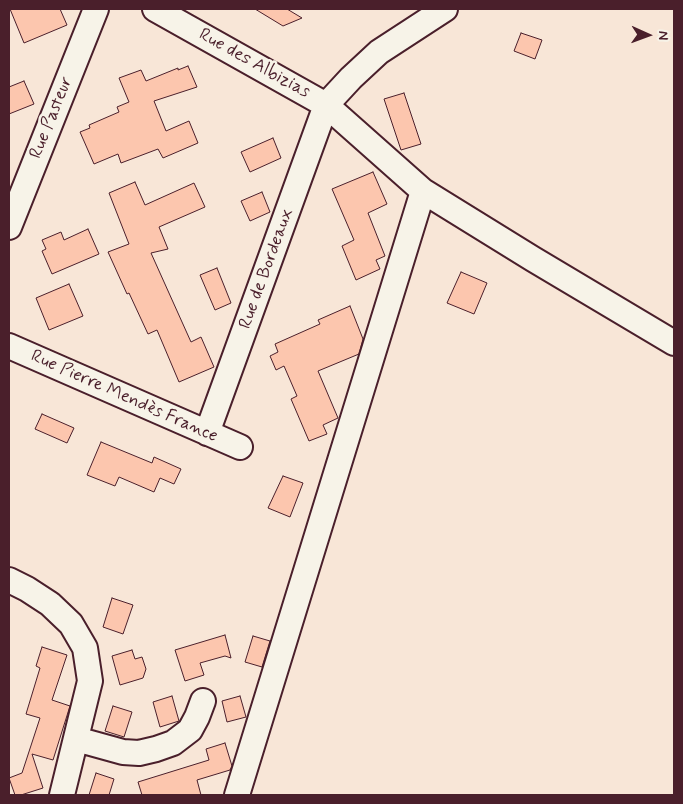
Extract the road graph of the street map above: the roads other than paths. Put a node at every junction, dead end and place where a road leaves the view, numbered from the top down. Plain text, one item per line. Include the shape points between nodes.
1 (96, 9) edge
2 (155, 9) edge
3 (445, 9) edge
4 (326, 105) junction
5 (424, 191) junction
6 (9, 227) edge
7 (674, 343) edge
8 (9, 346) edge
9 (207, 433) junction
10 (240, 447) dead end
11 (9, 580) edge
12 (203, 701) dead end
13 (76, 740) junction
14 (62, 795) edge
15 (236, 795) edge

1 - 6 street, Rue Pasteur
2 - 4 street, Rue des Albizias
3 - 4 street via 379,52
4 - 5 street, Rue des Albizias
4 - 9 street, Rue de Bordeaux
5 - 7 street, Rue des Albizias
5 - 15 street
8 - 9 street, Rue Pierre Mendès France
9 - 10 street, Rue Pierre Mendès France
11 - 13 street via 50,604 72,624 85,648 90,681
12 - 13 street via 190,730 173,743 156,749 123,752
13 - 14 street

